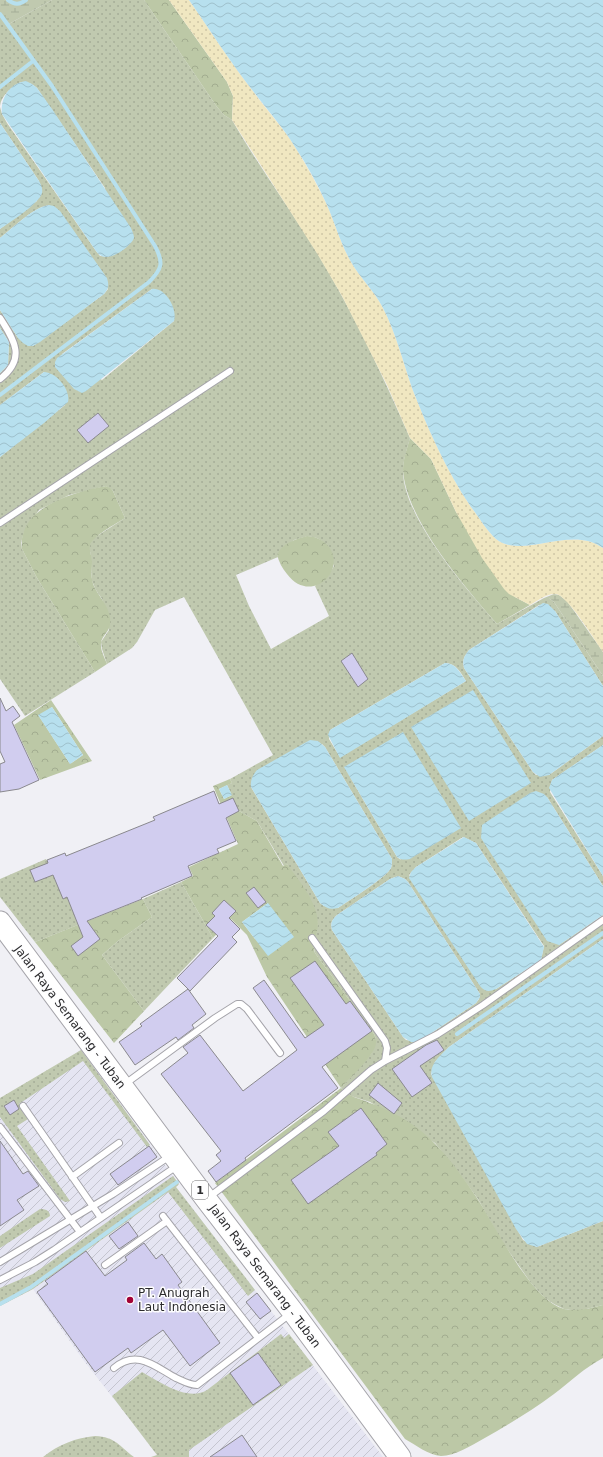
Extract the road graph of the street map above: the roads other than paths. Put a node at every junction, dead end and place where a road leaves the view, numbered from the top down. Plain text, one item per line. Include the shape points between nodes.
1 (0, 318) edge
2 (230, 371) dead end
3 (0, 379) edge
4 (0, 523) edge
5 (603, 920) edge
6 (0, 922) edge
7 (312, 938) dead end
8 (280, 1053) dead end
9 (385, 1061) junction
10 (122, 1087) junction
11 (24, 1106) dead end
12 (0, 1127) edge
13 (119, 1143) dead end
14 (177, 1159) junction
15 (72, 1177) junction
16 (206, 1199) junction
17 (93, 1206) junction
18 (101, 1218) junction
19 (71, 1220) junction
20 (80, 1232) junction
21 (0, 1262) edge
22 (105, 1265) dead end
23 (0, 1280) edge
24 (293, 1312) junction
25 (258, 1338) junction
26 (114, 1368) dead end
27 (400, 1457) edge

1 - 3 lane via 12,336 16,354 12,368
2 - 4 lane
5 - 9 lane via 483,1005 438,1034
6 - 10 highway, Jalan Raya Semarang - Tuban / 1
7 - 9 lane via 385,1041
8 - 10 lane via 247,1009 237,1004
9 - 16 lane via 370,1070 307,1124
10 - 14 highway, Jalan Raya Semarang - Tuban / 1
11 - 15 lane
12 - 19 lane
13 - 15 lane
14 - 16 highway, Jalan Raya Semarang - Tuban / 1
14 - 17 lane
14 - 18 lane
15 - 17 lane
16 - 24 highway, Jalan Raya Semarang - Tuban / 1
17 - 18 lane
17 - 19 lane
18 - 20 lane
19 - 20 lane
19 - 21 lane
20 - 23 lane via 35,1262
22 - 25 lane via 165,1218
24 - 25 lane
24 - 27 highway, Jalan Raya Semarang - Tuban / 1
25 - 26 lane via 197,1384 188,1384 150,1363 139,1360 128,1359

